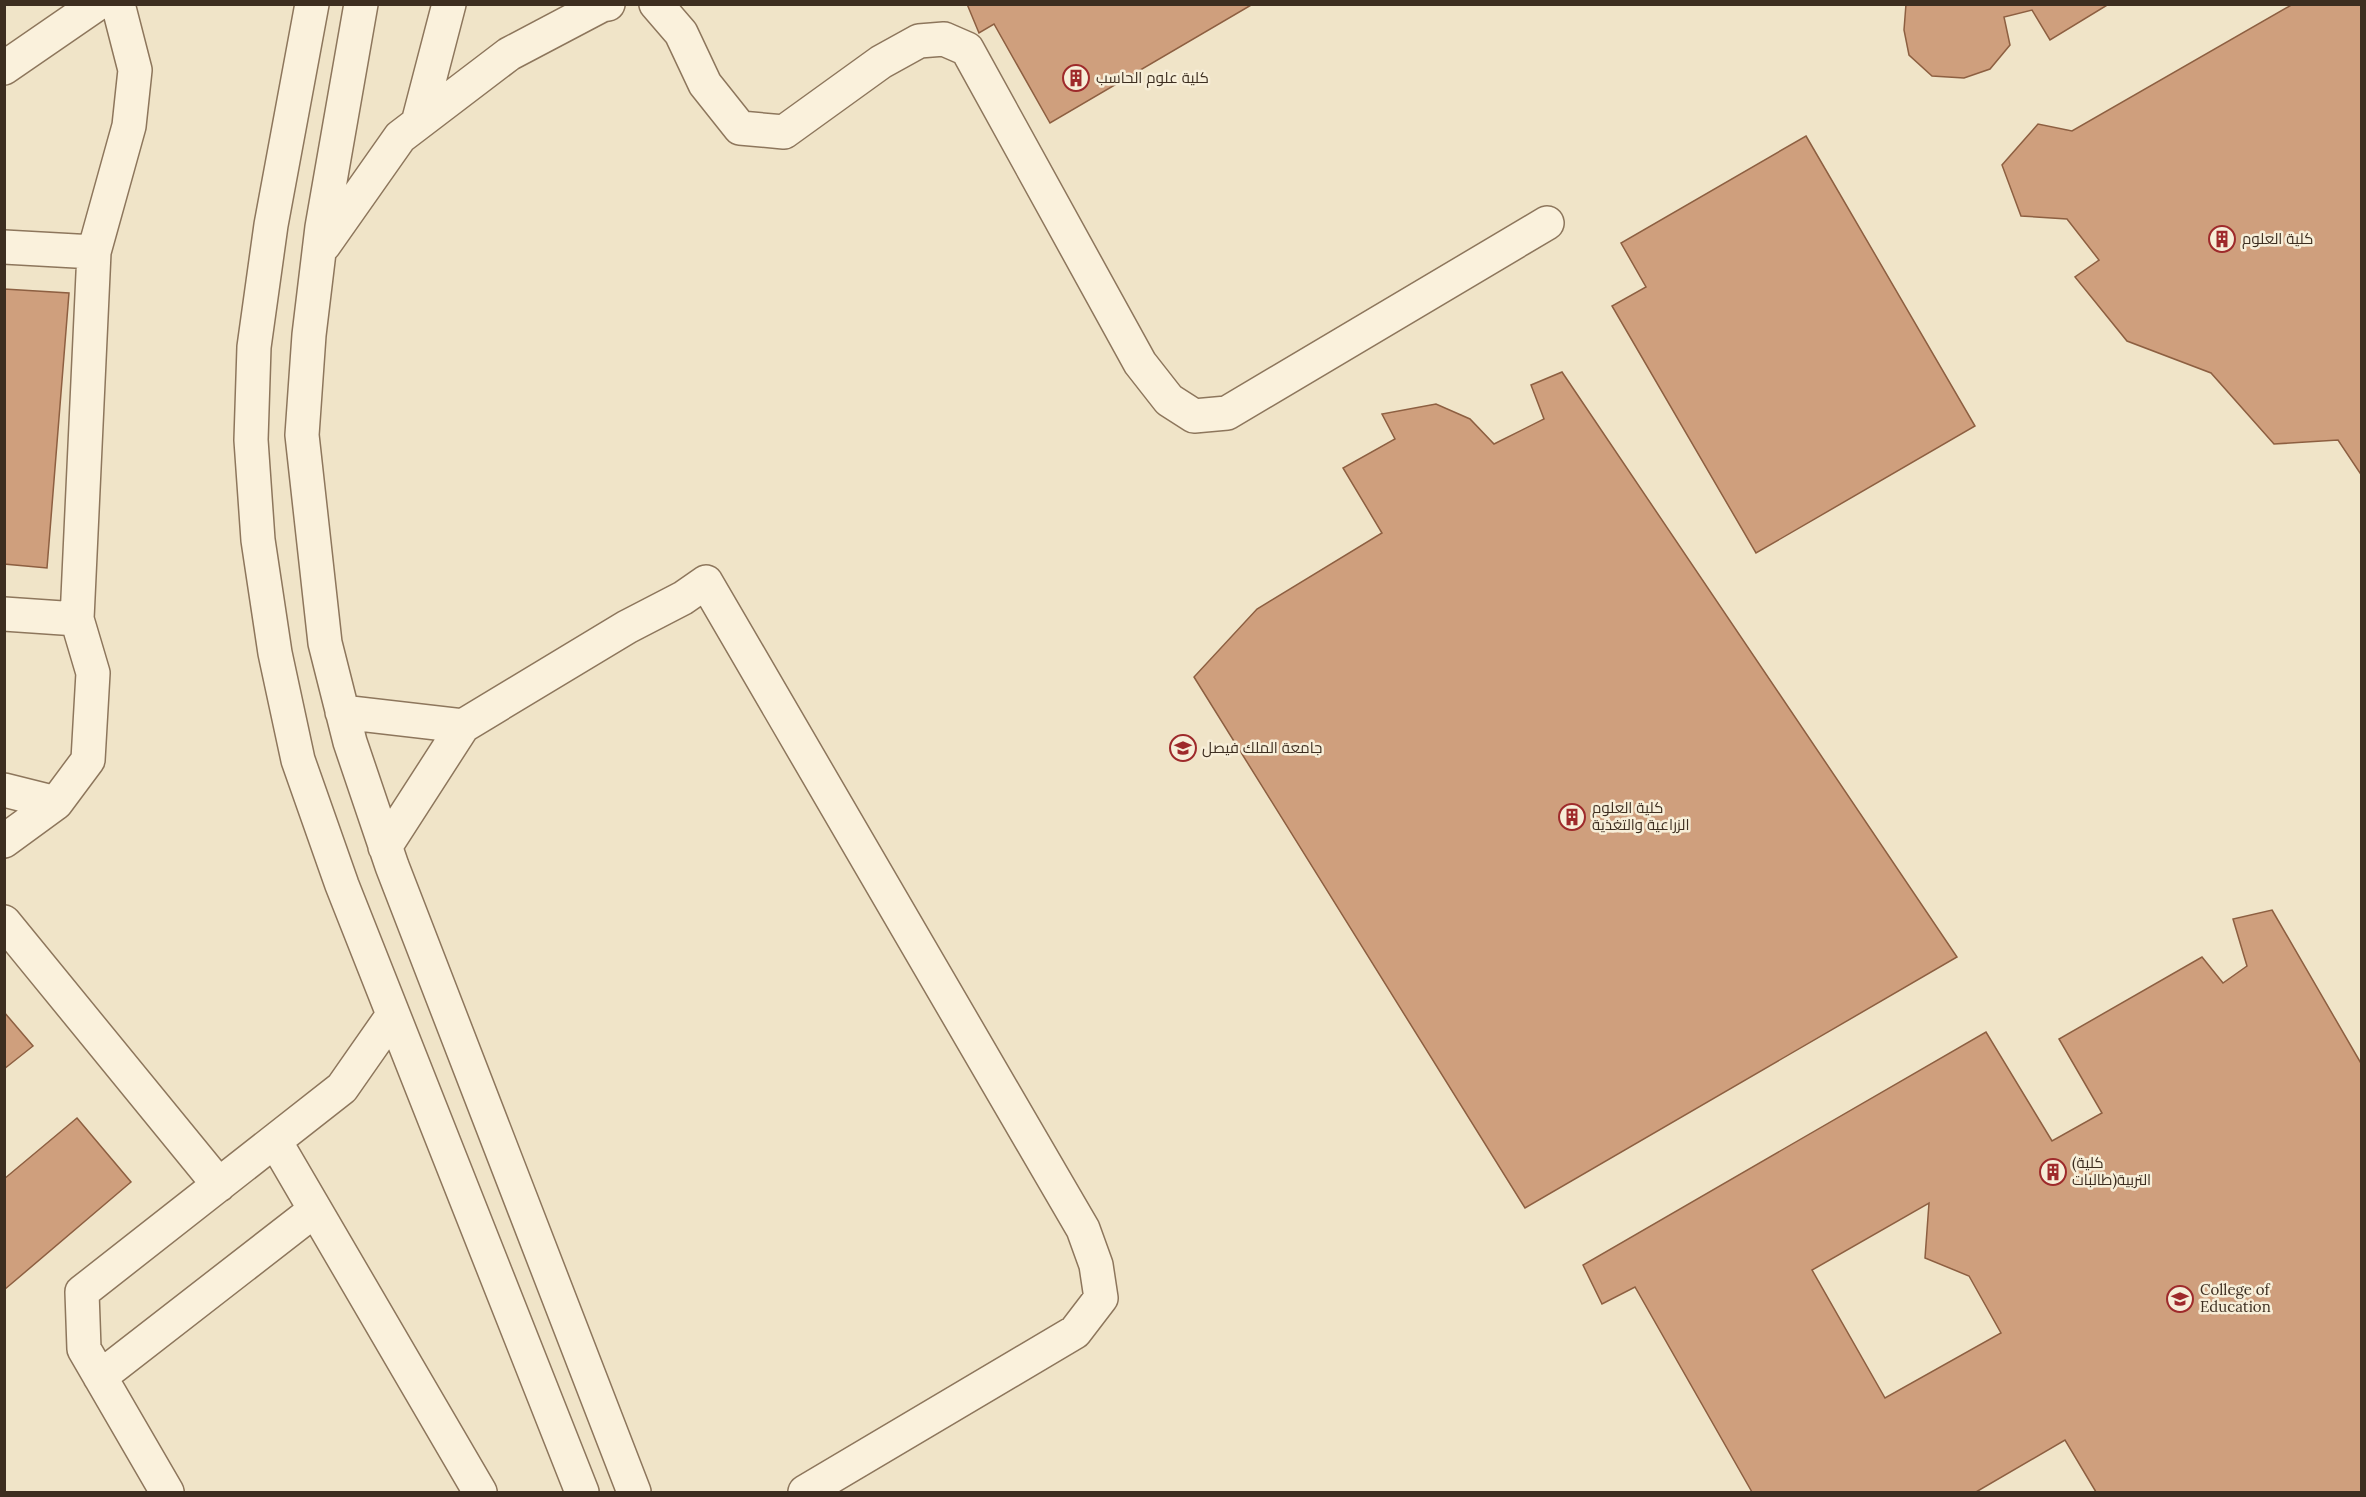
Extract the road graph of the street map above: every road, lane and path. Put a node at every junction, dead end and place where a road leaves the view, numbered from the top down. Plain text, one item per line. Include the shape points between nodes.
1 (97, 4) edge
2 (118, 4) edge
3 (312, 4) edge
4 (361, 4) edge
5 (449, 4) edge
6 (608, 4) edge
7 (656, 4) edge
8 (4, 68) edge
9 (418, 123) junction
10 (1547, 223) dead end
11 (4, 247) edge
12 (319, 251) junction
13 (94, 252) junction
14 (4, 614) edge
15 (76, 619) junction
16 (342, 712) junction
17 (463, 726) junction
18 (4, 790) edge
19 (56, 803) junction
20 (4, 842) edge
21 (385, 847) junction
22 (4, 922) edge
23 (393, 1015) junction
24 (275, 1141) junction
25 (219, 1185) junction
26 (315, 1210) junction
27 (100, 1377) junction
28 (167, 1492) edge
29 (480, 1492) edge
30 (582, 1492) edge
31 (634, 1492) edge
32 (805, 1492) edge

1 - 8 lane
2 - 13 lane via 135,70 133,92 129,126
3 - 23 lane via 271,225 254,347 251,440 258,540 275,653 298,760
4 - 12 lane
5 - 9 lane
6 - 9 lane via 509,54
7 - 10 lane via 681,33 705,84 740,128 784,132 919,41 944,39 968,49 1140,363 1169,400 1194,416 1227,413
9 - 12 lane via 400,137
11 - 13 lane
12 - 16 lane via 302,435 324,643
13 - 15 lane
14 - 15 lane
15 - 19 lane via 93,673 88,760
16 - 17 lane
16 - 21 lane
17 - 21 lane
17 - 32 lane via 706,582 1083,1229 1096,1265 1101,1298 1075,1332
18 - 19 lane
19 - 20 lane
21 - 31 lane
22 - 25 lane
23 - 24 lane via 342,1089
23 - 30 lane
24 - 25 lane
24 - 26 lane
25 - 27 lane via 82,1292 84,1349
26 - 27 lane
26 - 29 lane
27 - 28 lane

